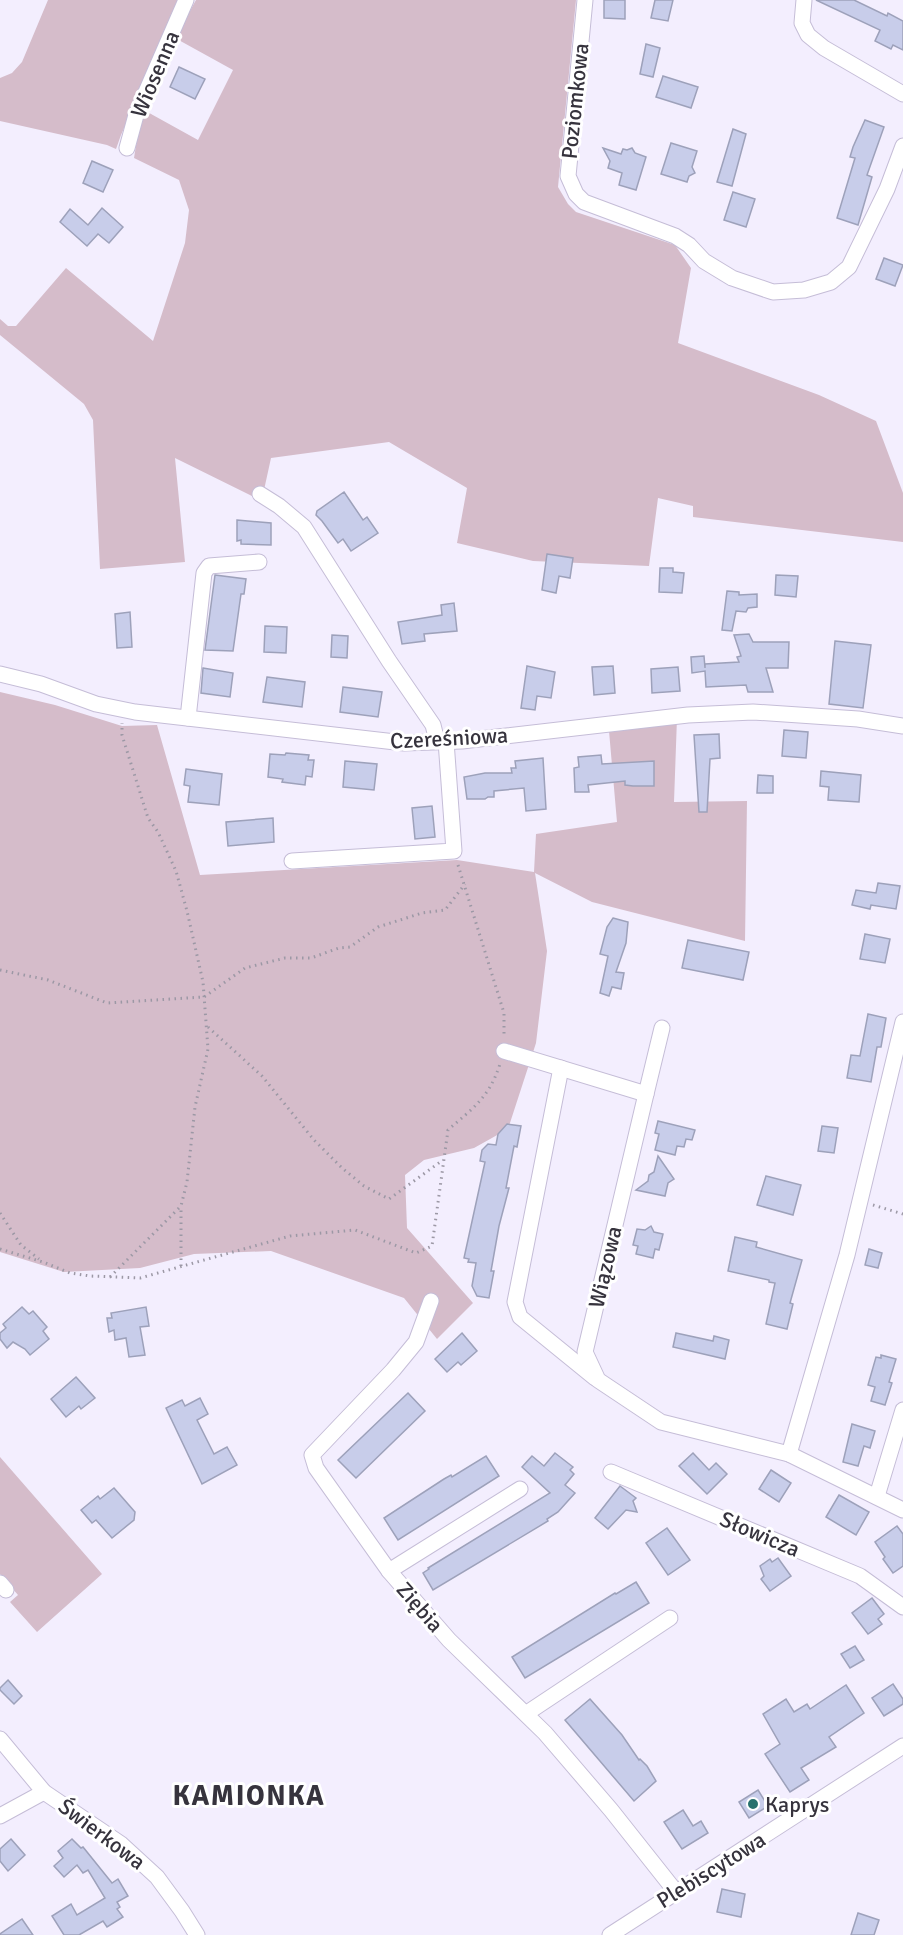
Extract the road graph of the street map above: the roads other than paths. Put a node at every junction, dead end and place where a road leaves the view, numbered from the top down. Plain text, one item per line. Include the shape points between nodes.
1 (186, 0) edge
2 (585, 0) edge
3 (804, 0) edge
4 (903, 94) edge
5 (903, 146) edge
6 (128, 148) dead end
7 (260, 494) dead end
8 (259, 562) dead end
9 (0, 674) edge
10 (188, 718) junction
11 (903, 726) edge
12 (441, 741) junction
13 (292, 861) dead end
14 (903, 1022) edge
15 (662, 1028) dead end
16 (504, 1050) road end
17 (561, 1068) junction
18 (646, 1094) junction
19 (431, 1301) dead end
20 (598, 1380) junction
21 (903, 1410) edge
22 (789, 1454) junction
23 (611, 1472) dead end
24 (520, 1490) dead end
25 (877, 1496) junction
26 (903, 1510) edge
27 (389, 1571) junction
28 (903, 1607) edge
29 (670, 1618) dead end
30 (526, 1713) junction
31 (0, 1739) edge
32 (903, 1746) edge
33 (44, 1792) junction
34 (0, 1816) edge
35 (676, 1892) junction
36 (197, 1935) edge
37 (610, 1935) edge

1 - 6 street, Wiosenna via 136,115
2 - 5 street, Poziomkowa via 568,176 576,194 584,202 675,236 732,278 773,292 804,290 831,282 849,267
3 - 4 street via 802,23 808,35
7 - 12 street via 304,527
8 - 10 street via 210,566 204,573
9 - 10 street, Czereśniowa via 96,704
10 - 12 street, Czereśniowa via 404,743
11 - 12 street, Czereśniowa via 753,712 688,715
12 - 13 street via 454,852
14 - 22 street via 847,1255
15 - 18 street, Wiązowa
16 - 17 street
17 - 18 street
17 - 20 street via 515,1302 520,1317
18 - 20 street, Wiązowa via 585,1352
19 - 27 street, Ziębia via 416,1342 312,1455 316,1468
20 - 22 street via 661,1422
21 - 25 street
22 - 25 street
23 - 28 street, Słowicza via 860,1576
24 - 27 street
25 - 26 street
27 - 30 street, Ziębia via 449,1640
29 - 30 street
30 - 35 street, Ziębia
31 - 33 street, Świerkowa
32 - 35 street, Plebiscytowa
33 - 34 street
33 - 36 street, Świerkowa via 121,1844 157,1877
35 - 37 street, Plebiscytowa

